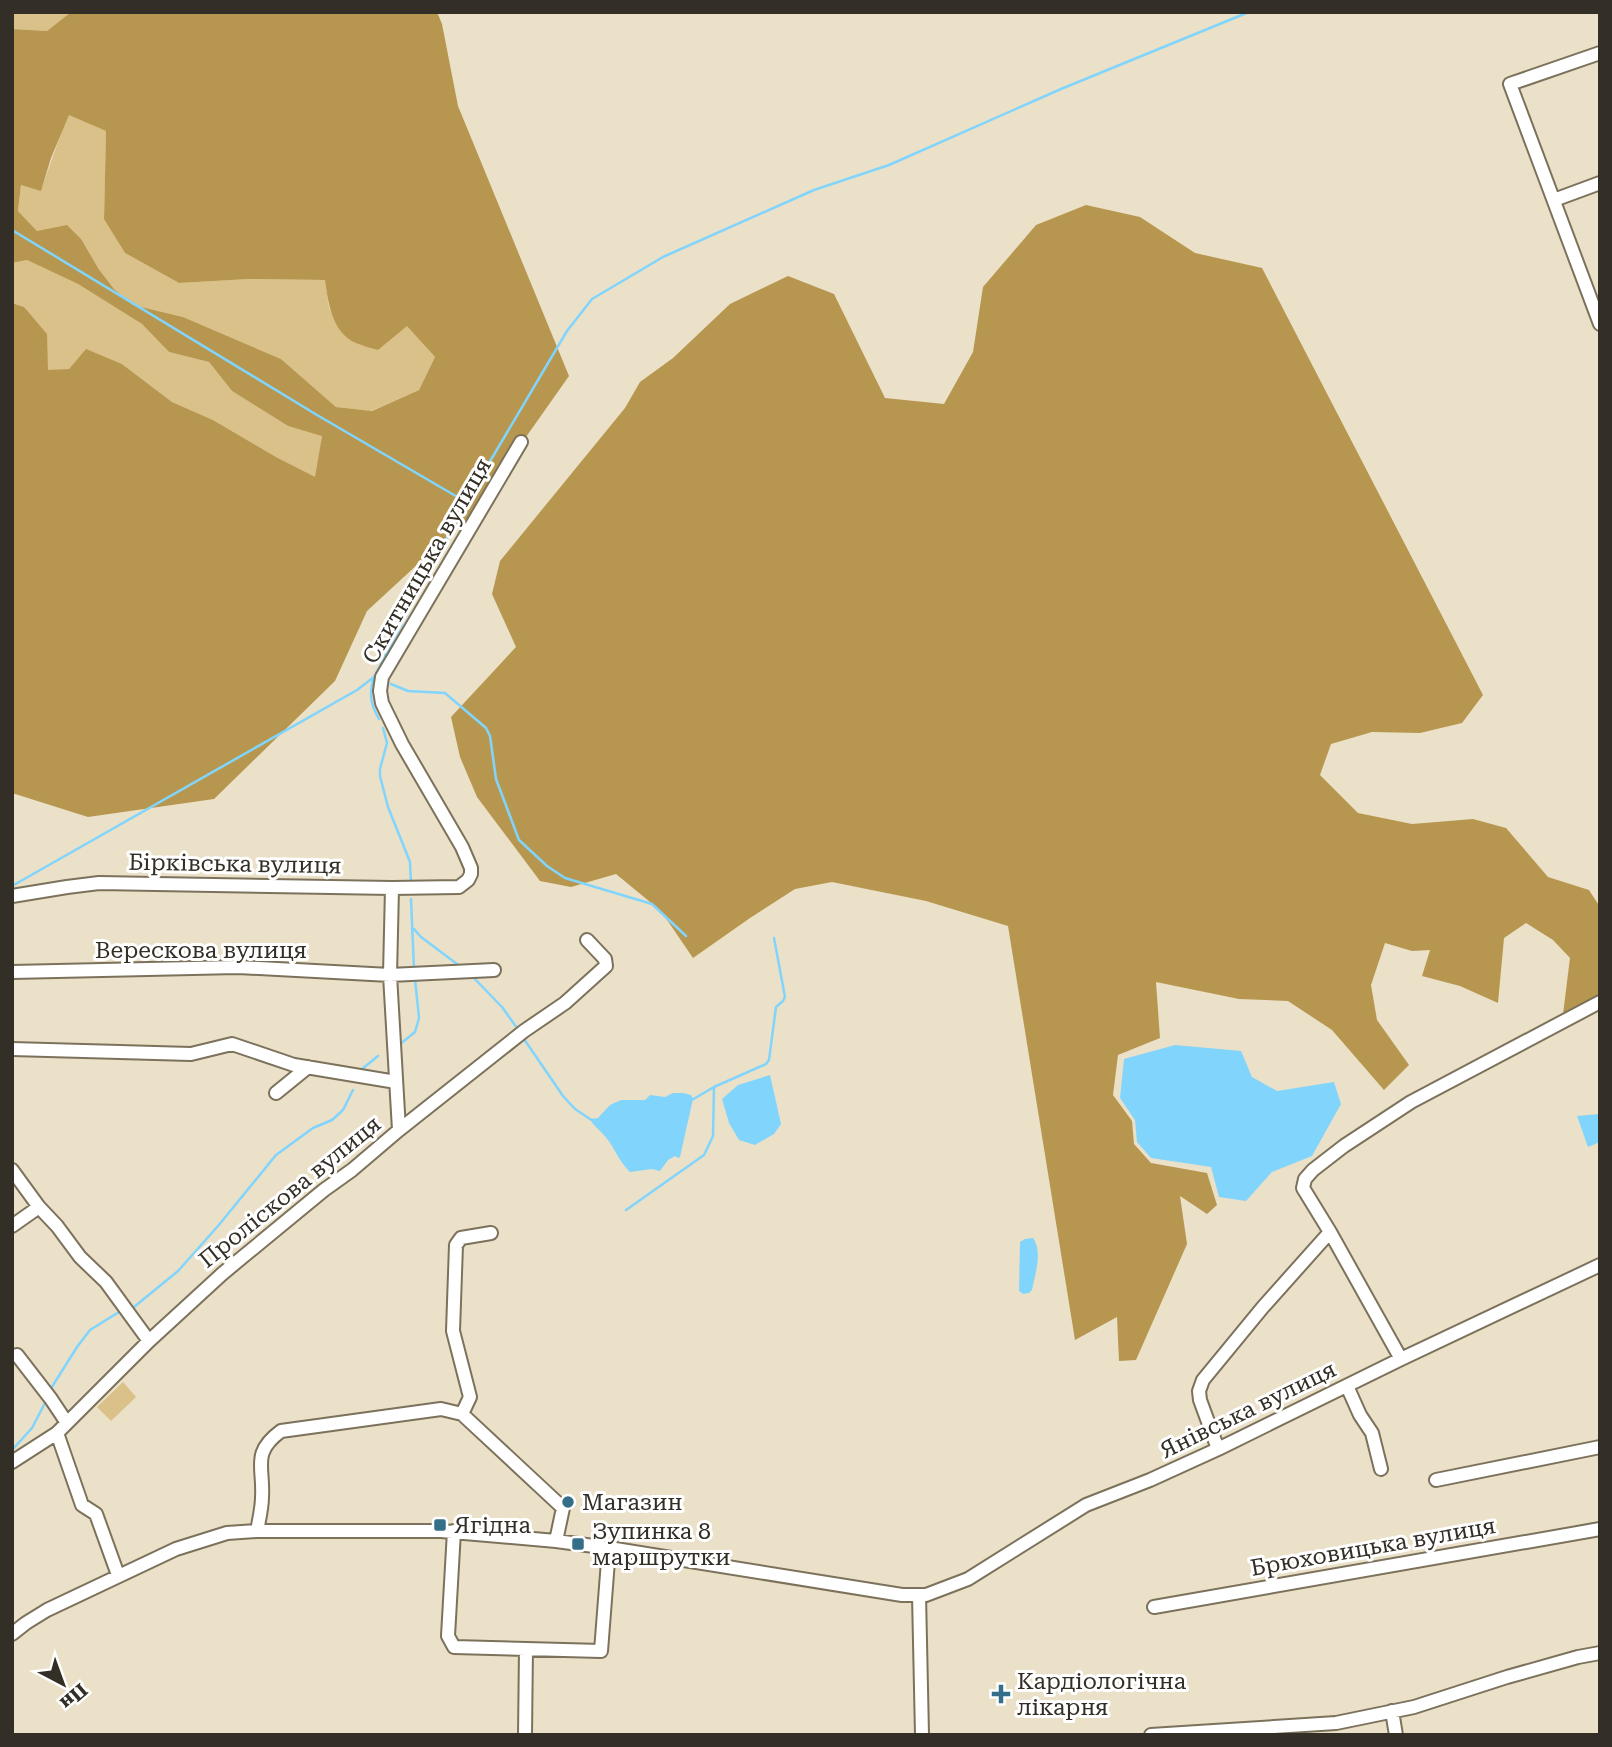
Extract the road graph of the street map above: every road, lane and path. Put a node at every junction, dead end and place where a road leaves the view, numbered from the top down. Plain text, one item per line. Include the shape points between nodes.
1 (1600, 53) edge
2 (1600, 183) edge
3 (1554, 200) junction
4 (1600, 324) edge
5 (521, 442) dead end
6 (458, 887) joint
7 (392, 888) junction
8 (12, 896) edge
9 (587, 940) dead end
10 (494, 970) dead end
11 (12, 972) edge
12 (390, 975) junction
13 (1600, 1002) edge
14 (12, 1049) edge
15 (308, 1067) junction
16 (396, 1082) junction
17 (276, 1093) dead end
18 (399, 1130) junction
19 (12, 1170) edge
20 (39, 1207) junction
21 (12, 1226) edge
22 (1330, 1232) junction
23 (491, 1233) dead end
24 (1600, 1265) edge
25 (149, 1340) junction
26 (17, 1354) dead end
27 (1401, 1359) junction
28 (1347, 1386) junction
29 (462, 1414) junction
30 (67, 1423) junction
31 (57, 1433) junction
32 (1600, 1447) edge
33 (1218, 1449) junction
34 (12, 1462) edge
35 (1381, 1469) dead end
36 (1436, 1480) dead end
37 (1600, 1529) edge
38 (257, 1531) junction
39 (454, 1531) junction
40 (556, 1541) junction
41 (609, 1548) junction
42 (118, 1575) junction
43 (919, 1595) junction
44 (1154, 1607) dead end
45 (12, 1634) edge
46 (526, 1649) junction
47 (1600, 1653) edge
48 (1392, 1711) junction
49 (525, 1735) edge
50 (922, 1735) edge
51 (1151, 1735) edge
52 (1396, 1735) edge

1 - 3 street via 1510,84
2 - 3 street
3 - 4 street
5 - 6 street, Скитницька вулиця via 382,677 380,691 402,744 471,868 468,880
6 - 7 street, Бірківська вулиця
7 - 8 street, Бірківська вулиця via 99,883
7 - 12 street
9 - 18 street, Проліскова вулиця via 606,959 606,966 565,1003
10 - 12 street, Верескова вулиця
11 - 12 street, Верескова вулиця via 238,967
12 - 16 street
13 - 22 street via 1411,1102 1313,1170 1303,1188
14 - 15 street via 191,1054 232,1044
15 - 16 street
15 - 17 street
16 - 18 street
18 - 25 street, Проліскова вулиця via 222,1274
19 - 20 street
20 - 21 street
20 - 25 street via 106,1282
22 - 27 street
22 - 33 street via 1203,1380 1200,1401
23 - 29 street via 463,1237 456,1245 453,1331 470,1397
24 - 27 street, Янівська вулиця
25 - 30 street, Проліскова вулиця
26 - 30 street
27 - 28 street, Янівська вулиця
28 - 33 street, Янівська вулиця
28 - 35 street via 1372,1433
29 - 38 street via 441,1409 281,1431 265,1446 261,1458
29 - 40 street via 563,1508
30 - 31 street, Проліскова вулиця
31 - 34 street, Проліскова вулиця
31 - 42 street via 82,1505 96,1514
32 - 36 street
33 - 43 street, Янівська вулиця via 1086,1505 968,1579
37 - 44 street, Брюховицька вулиця
38 - 39 street
38 - 42 street via 226,1533
39 - 40 street
39 - 46 street via 450,1642 454,1647
40 - 41 street
41 - 43 street
41 - 46 street via 601,1651
42 - 45 street via 47,1610
43 - 50 street
46 - 49 street
47 - 48 street
48 - 51 street via 1336,1723
48 - 52 street

